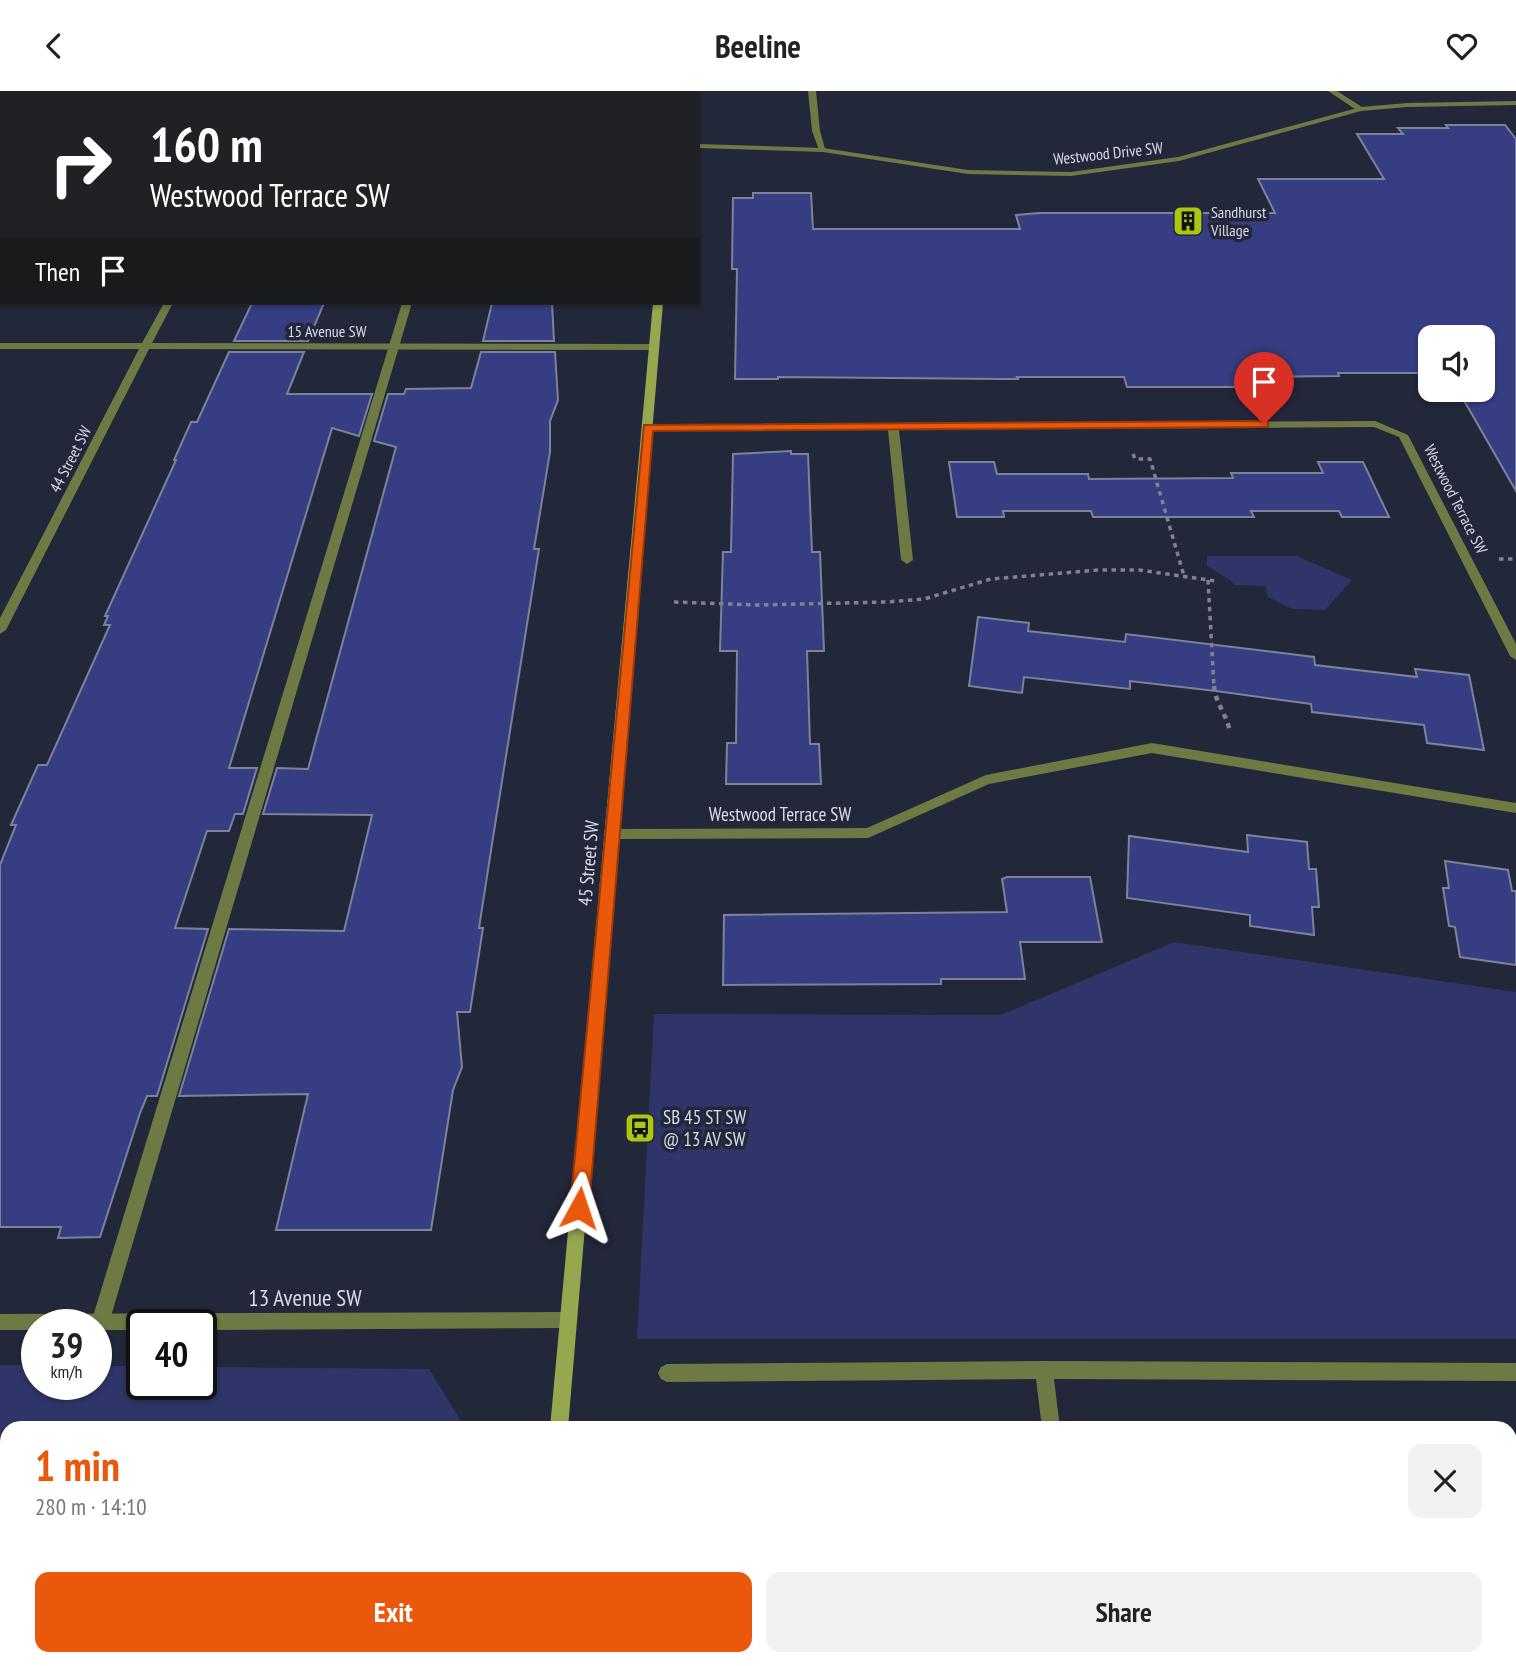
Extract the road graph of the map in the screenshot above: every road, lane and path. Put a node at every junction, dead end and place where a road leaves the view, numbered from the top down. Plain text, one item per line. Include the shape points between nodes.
1 (812, 91) edge
2 (1332, 91) edge
3 (1516, 103) edge
4 (1361, 109) junction
5 (700, 146) edge
6 (822, 150) junction
7 (167, 305) edge
8 (406, 305) edge
9 (658, 305) edge
10 (0, 346) edge
11 (146, 346) junction
12 (394, 347) junction
13 (654, 347) junction
14 (893, 425) junction
15 (1125, 425) junction
16 (648, 428) junction
17 (907, 561) dead end
18 (1184, 576) junction
19 (1208, 580) junction
20 (1216, 581) dead end
21 (674, 602) dead end
22 (0, 630) edge
23 (1516, 656) edge
24 (1232, 762) junction
25 (1516, 808) edge
26 (613, 834) junction
27 (104, 1309) edge
28 (568, 1320) junction
29 (0, 1322) edge
30 (21, 1322) edge
31 (112, 1323) edge
32 (1044, 1370) junction
33 (1516, 1372) edge
34 (667, 1373) dead end
35 (560, 1421) edge
36 (1050, 1421) edge

1 - 6 street
2 - 4 street
3 - 4 street, Westwood Drive SW
4 - 6 street, Westwood Drive SW via 1179,159 1071,174 968,172
5 - 6 street, Westwood Drive SW
7 - 11 street, 44 Street SW
8 - 12 street
9 - 13 street, 45 Street SW
10 - 11 street, 15 Avenue SW
11 - 12 street, 15 Avenue SW
11 - 22 street, 44 Street SW
12 - 13 street, 15 Avenue SW
12 - 27 street
13 - 16 street, 45 Street SW
14 - 15 street, Westwood Terrace SW
14 - 16 street, Westwood Terrace SW
14 - 17 street
15 - 18 path via 1135,459 1150,459
15 - 23 street, Westwood Terrace SW via 1375,424 1403,435
16 - 26 street, 45 Street SW
18 - 19 path
18 - 21 path via 1139,570 1040,573 991,579 924,599 827,605
19 - 20 path
19 - 24 path via 1214,693 1229,723
24 - 25 street, Westwood Terrace SW
24 - 26 street, Westwood Terrace SW via 1152,748 986,780 868,833
26 - 28 street, 45 Street SW
28 - 31 street, 13 Avenue SW
28 - 35 street, 45 Street SW
29 - 30 street, 13 Avenue SW
32 - 33 street
32 - 34 street
32 - 36 street

